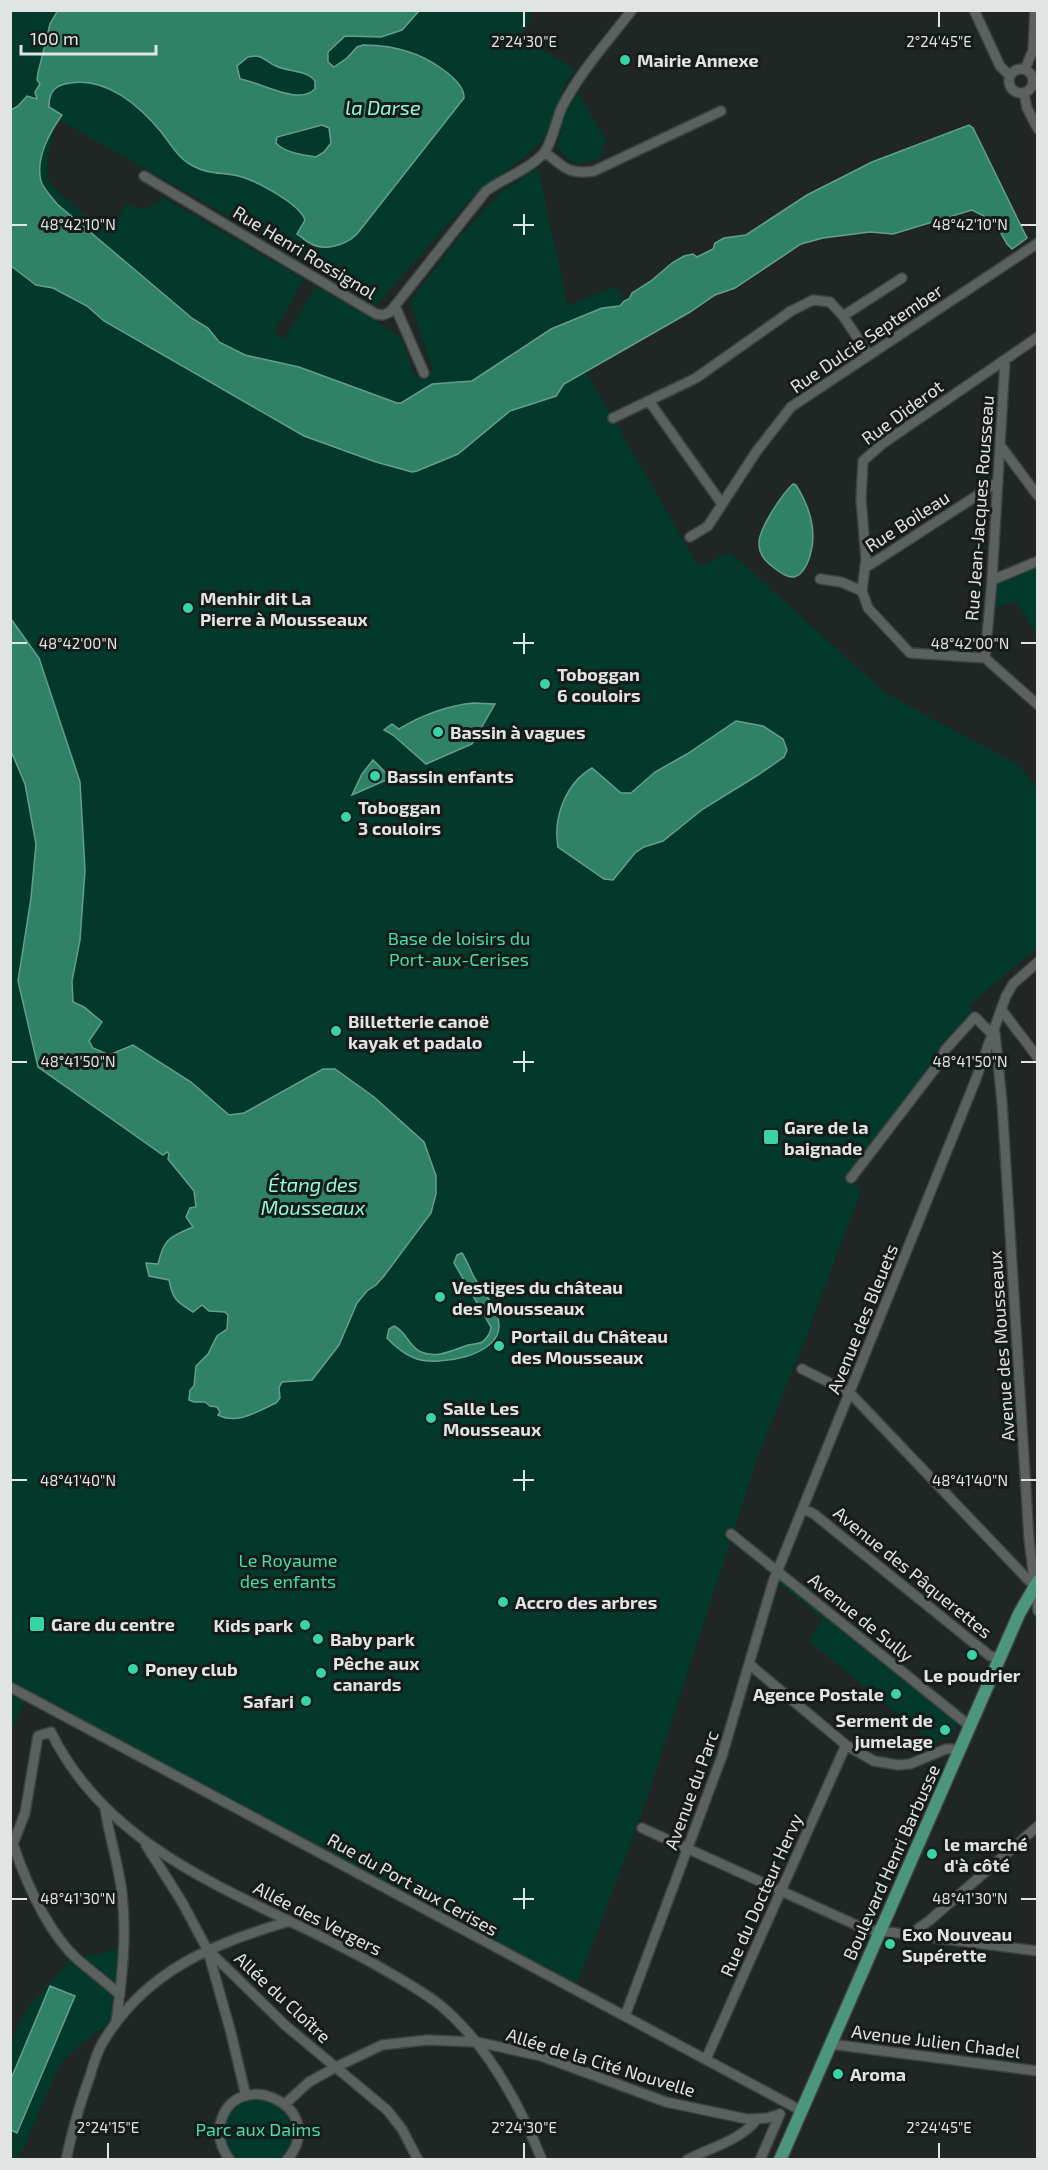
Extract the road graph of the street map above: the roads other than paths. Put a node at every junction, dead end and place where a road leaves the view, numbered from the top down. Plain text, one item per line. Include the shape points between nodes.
1 (632, 10) edge
2 (974, 10) edge
3 (1035, 10) edge
4 (1025, 69) junction
5 (1010, 75) junction
6 (1024, 93) junction
7 (720, 111) dead end
8 (1038, 129) edge
9 (545, 153) junction
10 (144, 176) dead end
11 (1038, 243) edge
12 (902, 278) dead end
13 (395, 306) junction
14 (843, 315) junction
15 (1038, 337) edge
16 (868, 355) junction
17 (1005, 360) junction
18 (424, 373) dead end
19 (649, 401) junction
20 (613, 418) dead end
21 (1000, 445) junction
22 (998, 482) junction
23 (1038, 496) edge
24 (722, 504) junction
25 (690, 537) dead end
26 (1038, 561) edge
27 (865, 568) junction
28 (820, 579) dead end
29 (992, 580) junction
30 (862, 591) junction
31 (985, 658) junction
32 (1038, 705) edge
33 (1038, 962) edge
34 (1001, 1009) junction
35 (994, 1033) junction
36 (1038, 1058) edge
37 (851, 1178) dead end
38 (802, 1369) dead end
39 (850, 1393) junction
40 (804, 1509) junction
41 (731, 1534) dead end
42 (777, 1571) junction
43 (1037, 1586) edge
44 (1038, 1611) edge
45 (1001, 1658) junction
46 (749, 1664) junction
47 (10, 1687) edge
48 (971, 1727) junction
49 (846, 1745) junction
50 (961, 1749) junction
51 (105, 1808) junction
52 (1038, 1826) edge
53 (642, 1828) dead end
54 (144, 1843) junction
55 (12, 1848) edge
56 (688, 1849) junction
57 (782, 1891) junction
58 (290, 1921) junction
59 (880, 1932) junction
60 (911, 1934) junction
61 (207, 1949) junction
62 (1038, 1951) edge
63 (120, 1995) junction
64 (625, 2016) junction
65 (115, 2025) junction
66 (477, 2042) junction
67 (830, 2044) junction
68 (706, 2059) junction
69 (336, 2067) junction
70 (1038, 2071) edge
71 (246, 2096) junction
72 (285, 2104) junction
73 (800, 2110) junction
74 (757, 2119) junction
75 (225, 2158) edge
76 (784, 2159) edge
77 (66, 2160) edge
78 (287, 2160) edge
79 (418, 2160) edge
80 (542, 2160) edge
81 (687, 2160) edge
82 (760, 2160) edge

1 - 9 street via 562,107
2 - 5 street via 1000,66
3 - 4 street via 1033,50
4 - 5 street
4 - 6 street via 1033,81
5 - 6 street via 1010,87
6 - 8 street
7 - 9 street via 594,171 567,170
9 - 13 street, Rue Henri Rossignol via 486,191
10 - 13 street, Rue Henri Rossignol via 376,314 383,315
11 - 16 street, Rue Dulcie September
12 - 14 street
13 - 18 street
14 - 16 street
14 - 19 street via 830,302 813,300 791,311 696,378
15 - 17 street, Rue Diderot
16 - 24 street, Rue Dulcie September via 791,407
17 - 21 street, Rue Jean-Jacques Rousseau
17 - 27 street, Rue Diderot via 863,461
19 - 20 street
19 - 24 street
21 - 22 street, Rue Jean-Jacques Rousseau
21 - 23 street
22 - 27 street, Rue Boileau
22 - 29 street, Rue Jean-Jacques Rousseau
24 - 25 street, Rue Dulcie September via 708,525
26 - 29 street
27 - 30 street, Rue Diderot
28 - 30 street via 842,582
29 - 31 street, Rue Jean-Jacques Rousseau
30 - 31 street via 868,608 910,653
31 - 32 street
33 - 34 street, Avenue des Bleuets via 1013,984
34 - 35 street, Avenue des Bleuets
34 - 36 street
35 - 37 street via 975,1017 945,1050 940,1062
35 - 39 street, Avenue des Bleuets
35 - 43 street, Avenue des Mousseaux via 1002,1102 1029,1539
38 - 39 street
39 - 40 street, Avenue des Bleuets
39 - 43 street
40 - 42 street, Avenue des Bleuets
40 - 45 street, Avenue des Pâquerettes via 990,1656
41 - 42 street, Avenue de Sully
42 - 46 street, Avenue du Parc
42 - 48 street, Avenue de Sully
43 - 44 street, Avenue des Mousseaux
43 - 45 main road, Boulevard Henri Barbusse via 1019,1614
45 - 48 main road, Boulevard Henri Barbusse
46 - 49 street
46 - 56 street, Avenue du Parc via 722,1756
47 - 64 street, Rue du Port aux Cerises
48 - 50 main road, Boulevard Henri Barbusse
49 - 50 street via 874,1761 898,1765 946,1749
49 - 57 street, Rue du Docteur Hervy
50 - 59 main road, Boulevard Henri Barbusse
51 - 54 street, Allée des Vergers
51 - 55 street, Allée des Vergers via 51,1732 38,1737 25,1813
51 - 63 street via 122,1893 124,1948
52 - 60 street
53 - 56 street
54 - 58 street, Allée des Vergers via 198,1876
54 - 61 street, Allée du Cloître
55 - 63 street via 57,1935 76,1958
56 - 57 street
56 - 64 street, Avenue du Parc
57 - 59 street via 865,1929
57 - 68 street, Rue du Docteur Hervy
58 - 61 street
58 - 66 street, Allée des Vergers via 404,1981 439,2005
59 - 60 street
59 - 67 main road, Boulevard Henri Barbusse
60 - 62 street
61 - 65 street via 169,1970
61 - 69 street, Allée du Cloître via 285,2025
61 - 71 street
63 - 65 street
64 - 68 street, Rue du Port aux Cerises
65 - 77 street via 102,2043 92,2070
66 - 69 street, Allée de la Cité Nouvelle via 427,2040 382,2045
66 - 74 street, Allée de la Cité Nouvelle via 540,2056 666,2102
66 - 80 street, Allée des Vergers via 511,2097
67 - 70 street, Avenue Julien Chadel
67 - 73 main road, Boulevard Henri Barbusse
68 - 73 street, Rue du Port aux Cerises
69 - 72 street, Allée de la Cité Nouvelle via 309,2082
69 - 79 street, Allée du Cloître via 387,2110
71 - 72 street via 266,2095
71 - 75 street via 226,2111 221,2122
72 - 78 street via 292,2111 298,2130 293,2153
73 - 76 main road, Boulevard Henri Barbusse
74 - 81 street via 742,2133
74 - 82 street, Allée de la Cité Nouvelle via 780,2114

